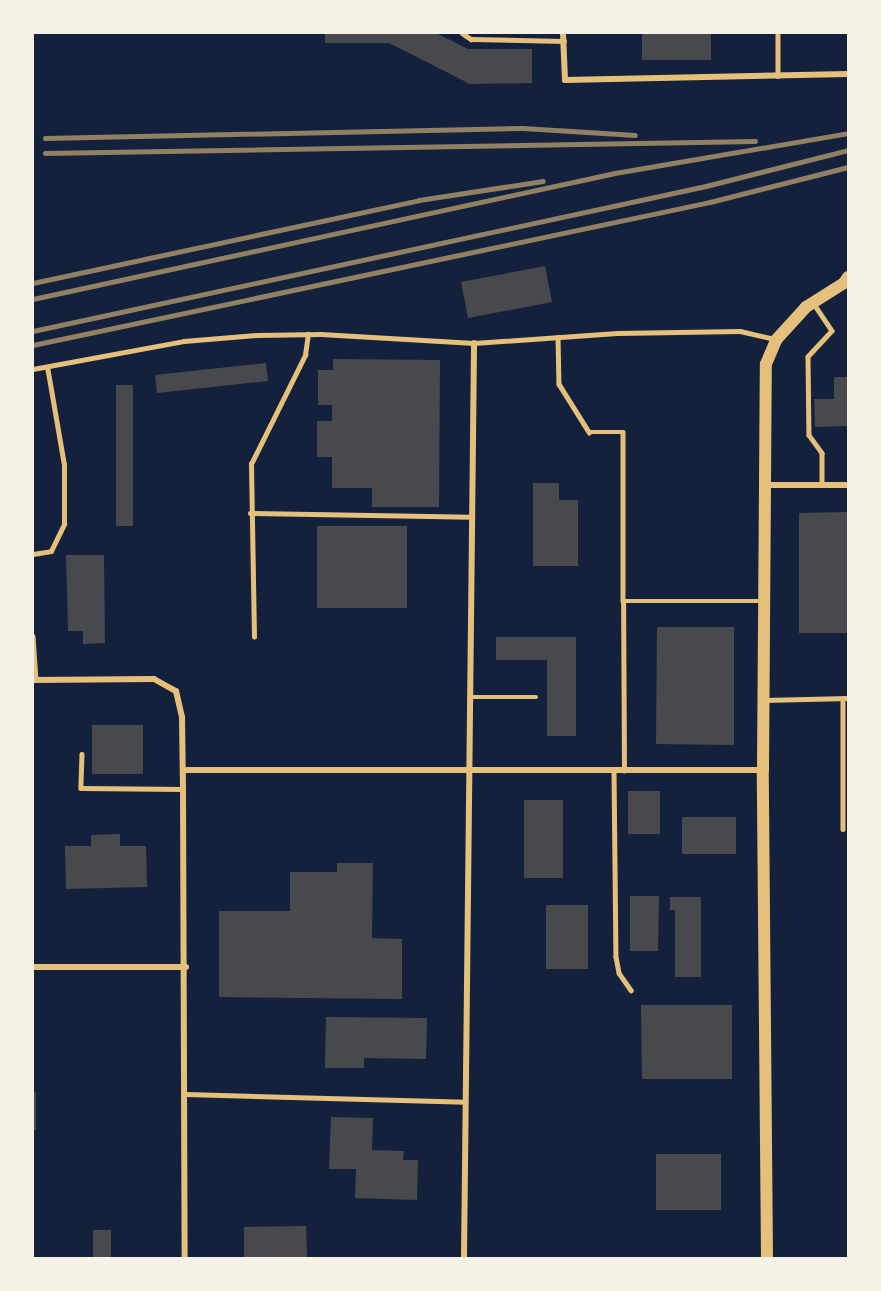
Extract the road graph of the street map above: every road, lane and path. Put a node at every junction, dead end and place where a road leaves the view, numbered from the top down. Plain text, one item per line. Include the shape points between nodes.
1 (462, 33) edge
2 (563, 33) edge
3 (778, 33) edge
4 (564, 41) junction
5 (848, 74) edge
6 (778, 76) junction
7 (847, 281) edge
8 (813, 303) junction
9 (308, 334) junction
10 (558, 337) junction
11 (776, 340) junction
12 (474, 343) junction
13 (47, 367) junction
14 (33, 369) edge
15 (763, 485) junction
16 (822, 485) junction
17 (848, 485) edge
18 (250, 513) junction
19 (471, 517) junction
20 (33, 554) edge
21 (623, 601) junction
22 (763, 601) junction
23 (33, 636) edge
24 (254, 637) dead end
25 (34, 680) edge
26 (469, 697) junction
27 (536, 697) dead end
28 (845, 698) edge
29 (763, 700) junction
30 (82, 754) dead end
31 (183, 770) junction
32 (763, 770) junction
33 (614, 771) junction
34 (624, 771) junction
35 (468, 772) junction
36 (183, 789) junction
37 (843, 829) dead end
38 (33, 967) edge
39 (186, 967) junction
40 (631, 990) dead end
41 (186, 1094) junction
42 (465, 1102) junction
43 (185, 1258) edge
44 (464, 1258) edge
45 (767, 1258) edge

1 - 4 lane via 471,39
2 - 4 street
3 - 6 lane
4 - 6 street via 565,80
5 - 6 street
7 - 8 main road
8 - 11 main road
8 - 16 lane via 832,331 808,357 809,435 822,453
9 - 12 lane
9 - 13 lane via 184,341
9 - 18 lane via 305,355 251,464
10 - 11 lane via 740,332
10 - 12 lane
10 - 21 lane via 558,384 589,432 623,432
11 - 15 main road via 766,363
12 - 19 street
13 - 14 lane
13 - 20 lane via 64,465 64,524 51,551
15 - 16 street
15 - 22 main road
16 - 17 street
18 - 19 lane
18 - 24 lane
19 - 26 street
21 - 22 lane
21 - 34 lane
22 - 29 main road
23 - 25 lane
25 - 31 street via 154,680 176,692 182,717
26 - 27 lane
26 - 35 street
28 - 29 lane
28 - 37 lane
29 - 32 main road
30 - 36 lane via 81,789
31 - 35 street
31 - 36 street
32 - 34 street
32 - 45 main road
33 - 34 street
33 - 35 street
33 - 40 lane via 615,957 619,973
35 - 42 street
36 - 39 street
38 - 39 street
39 - 41 street
41 - 42 lane
41 - 43 street
42 - 44 street

